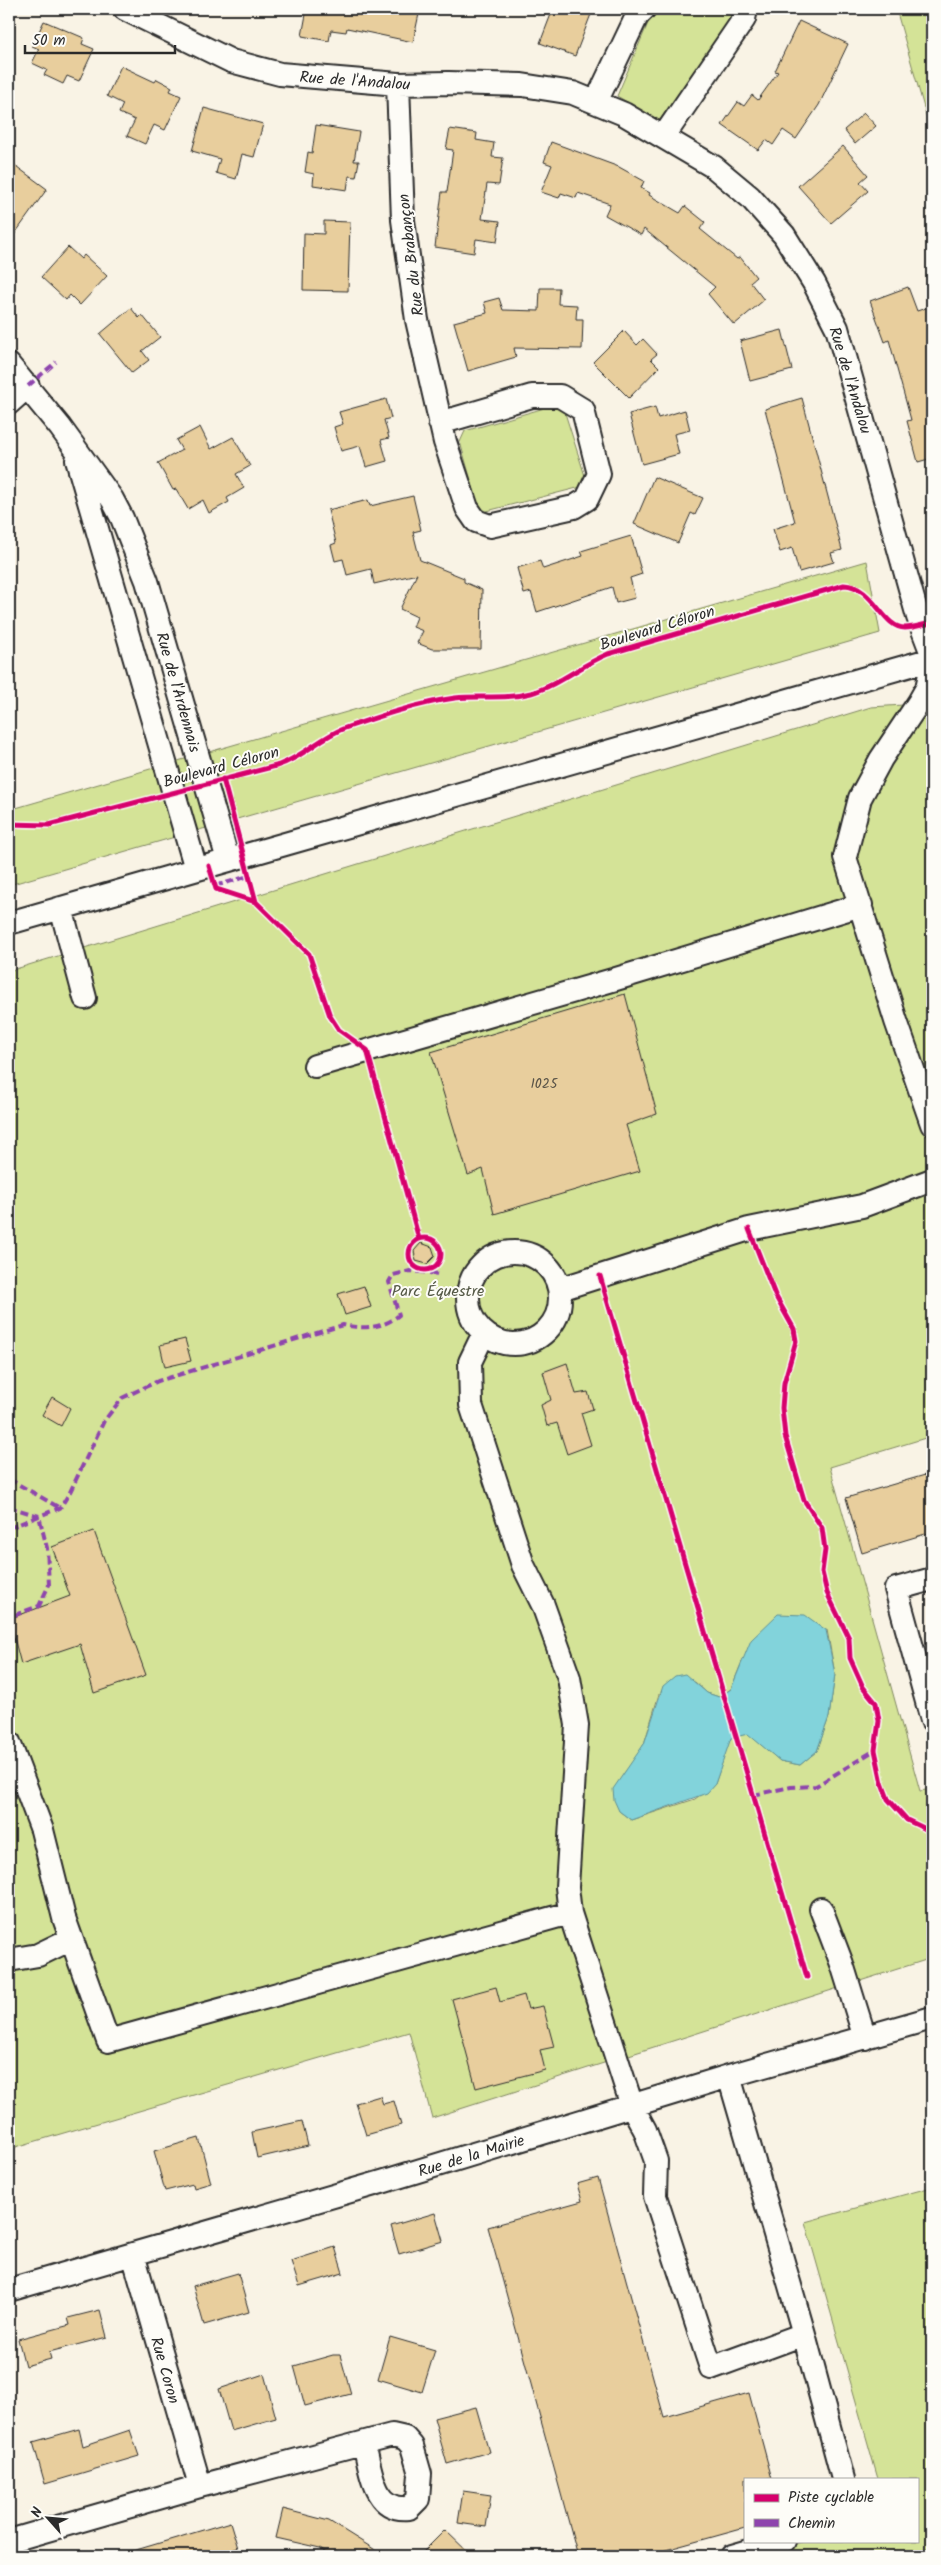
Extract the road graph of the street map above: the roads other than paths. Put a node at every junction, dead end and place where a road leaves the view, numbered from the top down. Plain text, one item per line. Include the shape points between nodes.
1 (126, 9) edge
2 (644, 9) edge
3 (746, 9) edge
4 (398, 84) junction
5 (596, 102) junction
6 (664, 136) junction
7 (9, 365) edge
8 (28, 386) junction
9 (9, 403) edge
10 (440, 423) junction
11 (73, 446) junction
12 (147, 581) junction
13 (116, 590) junction
14 (932, 654) edge
15 (932, 659) edge
16 (932, 665) edge
17 (228, 860) junction
18 (196, 869) junction
19 (860, 905) junction
20 (61, 908) junction
21 (9, 923) edge
22 (85, 998) dead end
23 (314, 1066) dead end
24 (932, 1124) edge
25 (932, 1180) edge
26 (560, 1289) junction
27 (484, 1333) junction
28 (932, 1579) edge
29 (932, 1720) edge
30 (9, 1742) edge
31 (14, 1776) edge
32 (821, 1909) dead end
33 (570, 1913) junction
34 (72, 1939) junction
35 (9, 1960) edge
36 (932, 2018) edge
37 (865, 2038) junction
38 (729, 2076) junction
39 (632, 2106) junction
40 (133, 2254) junction
41 (9, 2290) edge
42 (804, 2334) junction
43 (364, 2443) dead end
44 (844, 2478) edge
45 (200, 2486) junction
46 (9, 2541) edge
47 (781, 2542) edge
48 (732, 2556) edge

1 - 4 street, Rue de l'Andalou via 231,61 280,74 344,82
2 - 5 street via 637,16
3 - 6 street via 744,19
4 - 5 street, Rue de l'Andalou via 522,85 573,92
4 - 10 street, Rue du Brabançon via 403,220 417,320
5 - 6 street, Rue de l'Andalou
6 - 14 street, Rue de l'Andalou via 714,167 750,197 784,235 814,283 837,328 918,617
7 - 8 street, Rue de l'Ardennais
8 - 9 street
8 - 11 street, Rue de l'Ardennais
10 - 10 street, Rue du Brabançon via 467,508 476,521 490,526 574,507 587,499 599,474 583,410 560,396 532,396
11 - 12 street, Rue de l'Ardennais via 112,498
11 - 13 street, Rue de l'Ardennais
12 - 13 street
12 - 17 street, Rue de l'Ardennais
13 - 18 street, Rue de l'Ardennais
15 - 17 street
16 - 19 street via 927,688 860,798 845,858
17 - 18 street
18 - 20 street
19 - 23 street via 616,980
19 - 24 street
20 - 21 street
20 - 22 street
25 - 26 street via 862,1206 749,1229
26 - 27 street via 557,1316 539,1337 526,1343 510,1344 496,1341
26 - 27 street via 555,1275 532,1255 503,1253 489,1259 470,1282 468,1296 472,1316
27 - 33 street via 470,1362 471,1404 523,1565 543,1605 570,1678 577,1725 567,1887
28 - 29 street via 896,1589
30 - 31 street
31 - 34 street via 42,1830
32 - 37 street
33 - 34 street via 108,2041
33 - 39 street
34 - 35 street via 38,1955
36 - 37 street, Rue de la Mairie
37 - 38 street, Rue de la Mairie
38 - 39 street, Rue de la Mairie
38 - 42 street
39 - 40 street, Rue de la Mairie
39 - 42 street via 656,2161 655,2196 711,2368
40 - 41 street, Rue de la Mairie
40 - 45 street, Rue Coron
42 - 44 street
43 - 45 street
45 - 46 street
47 - 48 street

